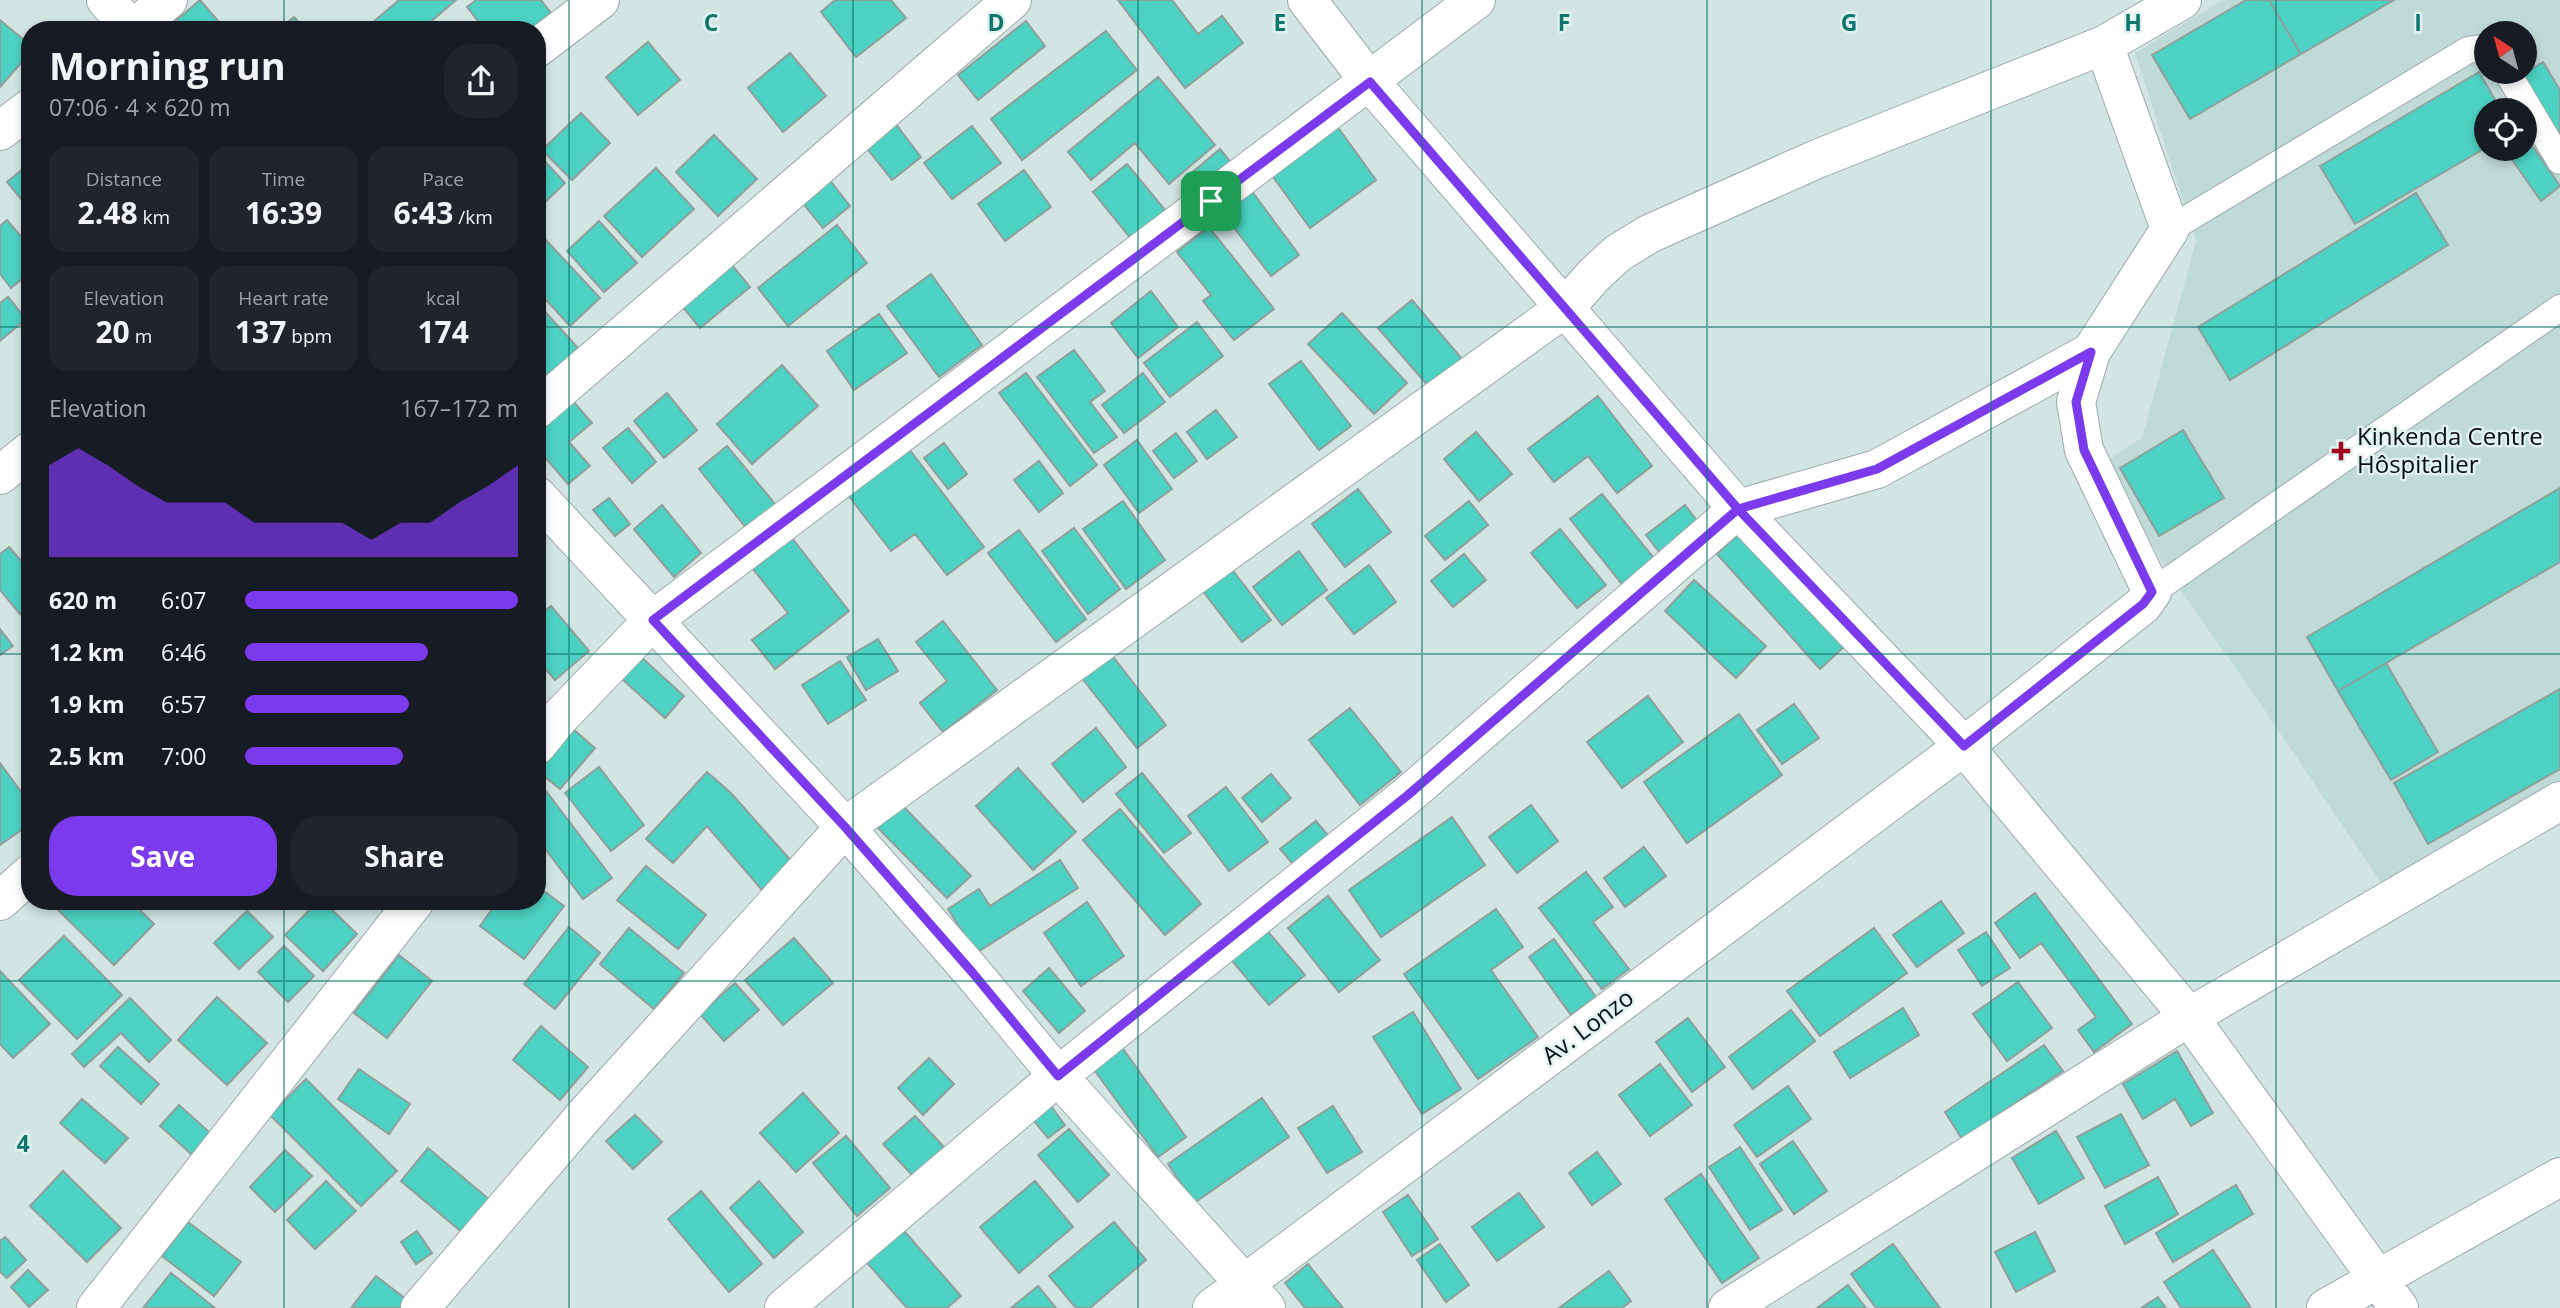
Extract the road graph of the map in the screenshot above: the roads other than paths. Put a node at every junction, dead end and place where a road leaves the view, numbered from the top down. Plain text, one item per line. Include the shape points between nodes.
1 (106, 0) edge
2 (168, 0) edge
3 (600, 0) edge
4 (1012, 0) edge
5 (1307, 0) edge
6 (1476, 0) edge
7 (2182, 0) edge
8 (124, 21) edge
9 (143, 21) edge
10 (546, 41) edge
11 (2105, 45) junction
12 (2474, 49) edge
13 (1370, 82) junction
14 (2514, 84) edge
15 (21, 115) edge
16 (0, 131) edge
17 (2560, 161) edge
18 (2170, 229) junction
19 (1566, 307) junction
20 (2560, 308) edge
21 (2091, 352) junction
22 (546, 401) edge
23 (21, 458) edge
24 (0, 475) edge
25 (546, 506) edge
26 (1738, 509) junction
27 (2152, 592) junction
28 (653, 620) junction
29 (546, 734) edge
30 (1964, 746) junction
31 (2560, 801) edge
32 (845, 827) junction
33 (21, 882) edge
34 (0, 901) edge
35 (408, 910) edge
36 (2189, 1017) junction
37 (1058, 1076) junction
38 (2560, 1177) edge
39 (2389, 1293) edge
40 (1255, 1296) edge
41 (96, 1308) edge
42 (420, 1308) edge
43 (784, 1308) edge
44 (1212, 1308) edge
45 (1728, 1308) edge
46 (2326, 1308) edge

1 - 8 street
2 - 9 street
3 - 10 street
4 - 22 street
5 - 13 street
6 - 13 street
7 - 11 street
11 - 18 street
11 - 19 street via 1817,159 1649,233 1618,253
12 - 18 lane
13 - 19 street
13 - 28 street
14 - 17 lane
15 - 16 street
18 - 21 street
19 - 26 street
19 - 32 street
20 - 27 lane
21 - 26 street via 1877,469
21 - 27 street via 2076,402 2084,450
23 - 24 street
25 - 28 street
26 - 30 street
26 - 37 street via 1408,795
27 - 30 street, Av. Lonzo via 2143,604
28 - 29 street
28 - 32 street
30 - 36 street
30 - 40 street, Av. Lonzo
31 - 36 street
32 - 37 street
32 - 42 street via 585,1115
33 - 34 street
35 - 41 street
36 - 39 street
36 - 45 street
37 - 40 street
37 - 43 street
38 - 39 street
39 - 46 street
40 - 44 street, Av. Lonzo

